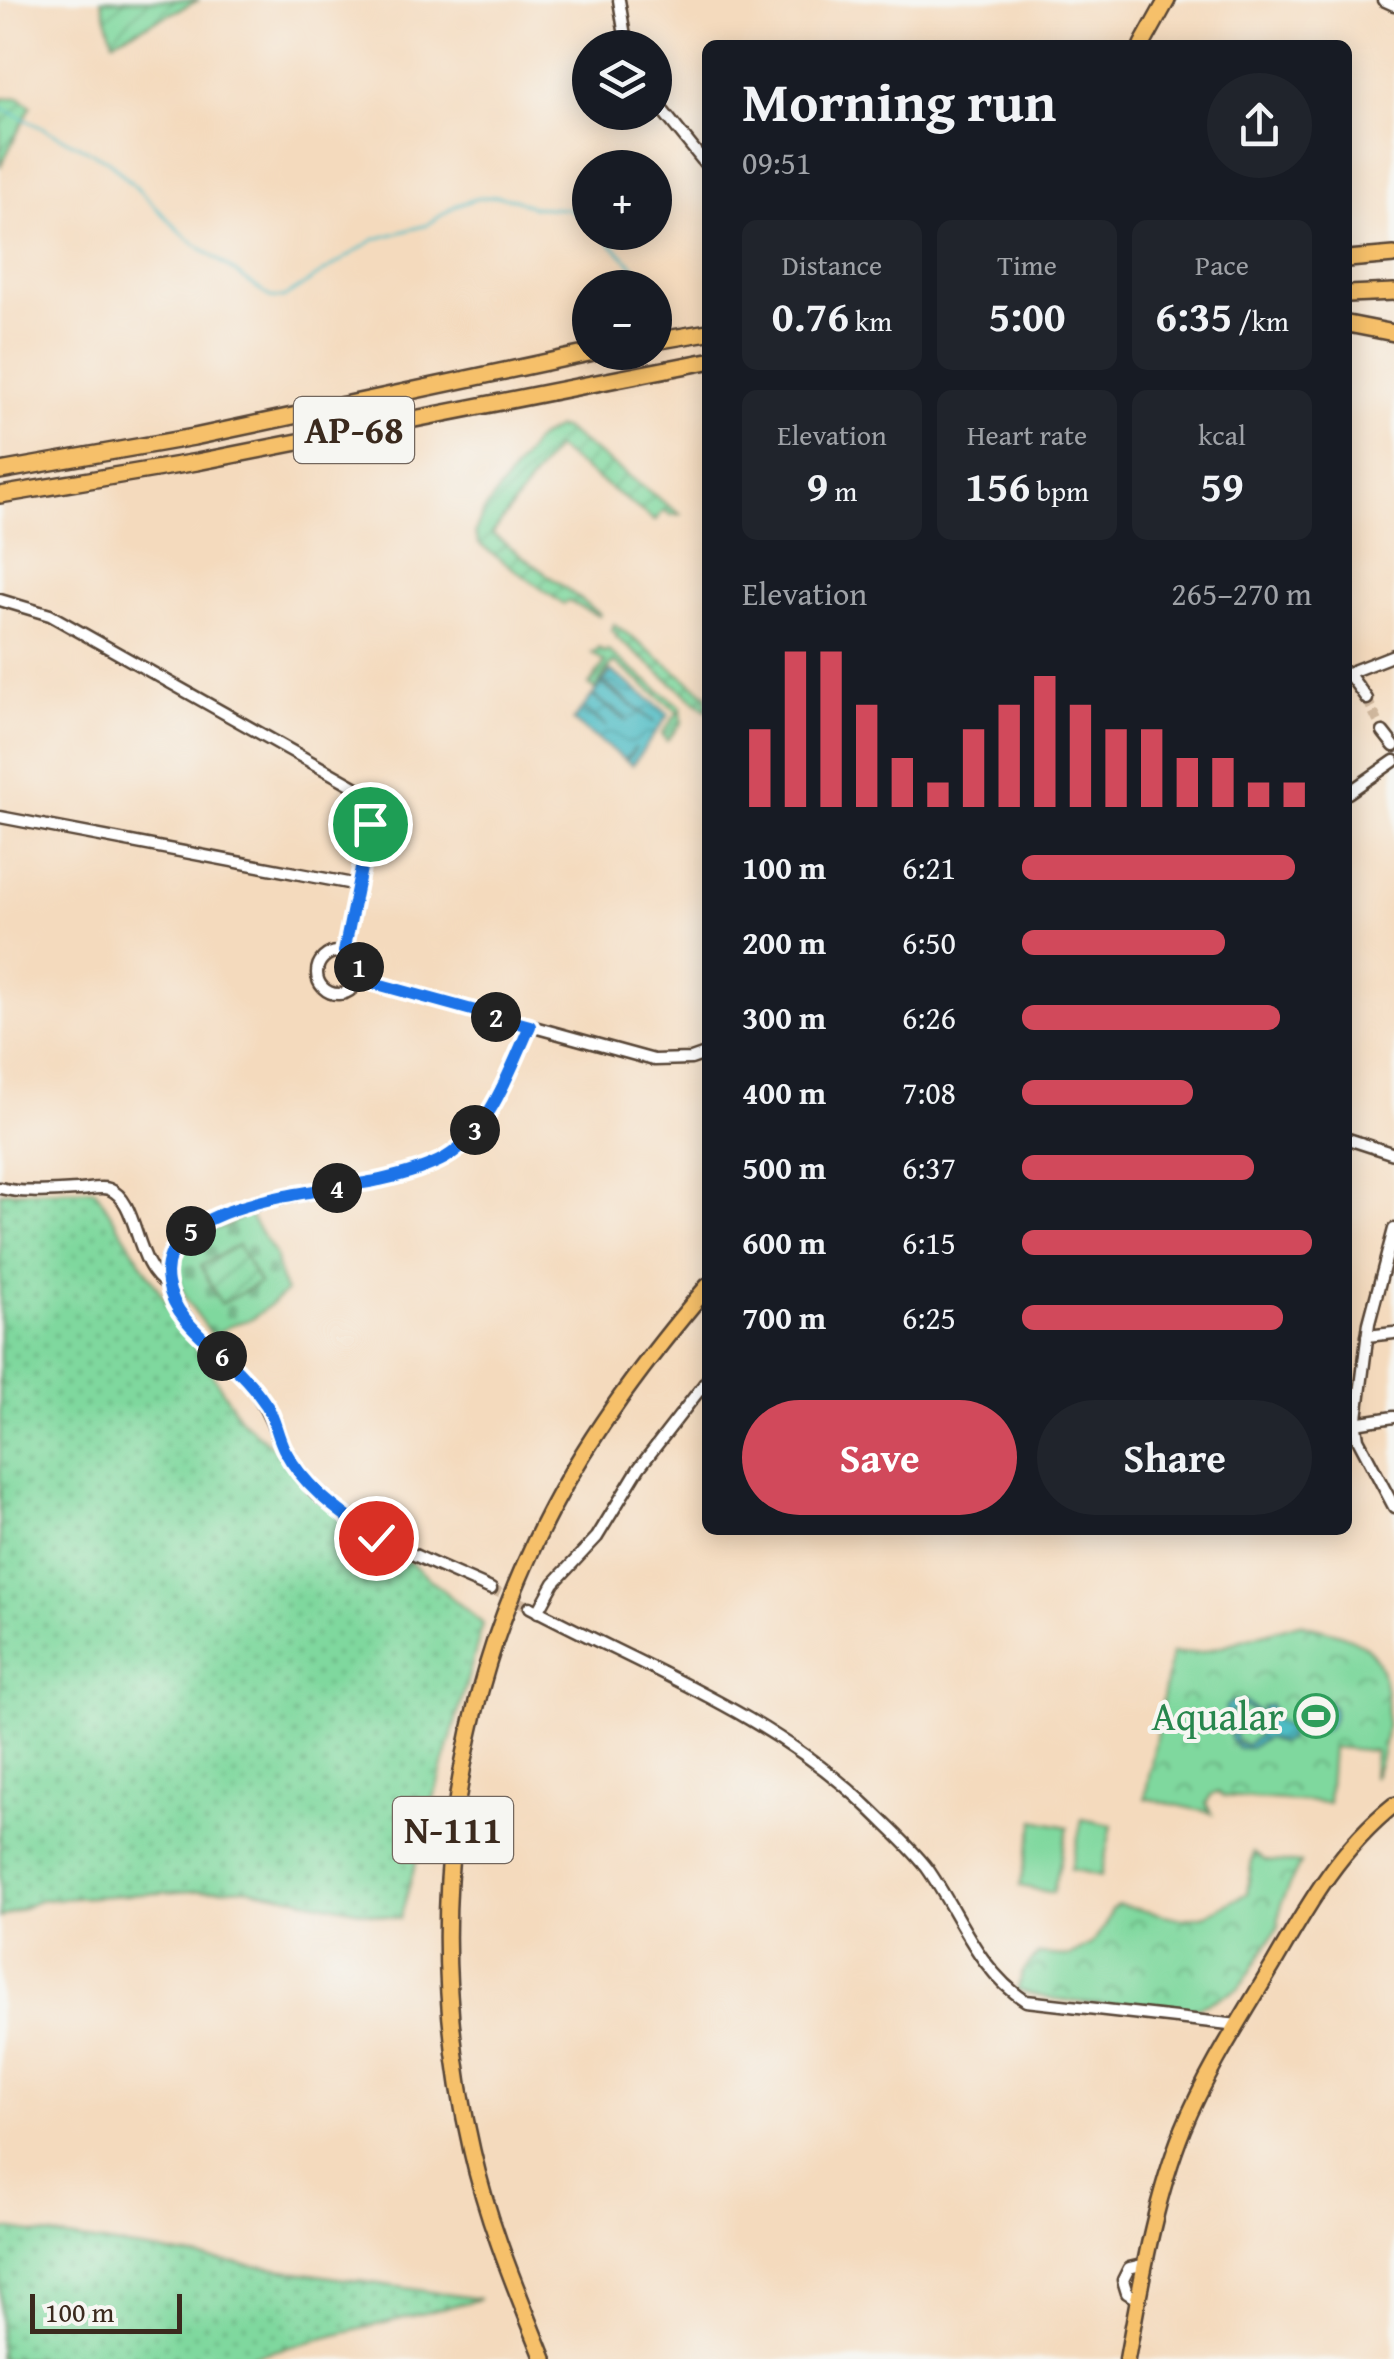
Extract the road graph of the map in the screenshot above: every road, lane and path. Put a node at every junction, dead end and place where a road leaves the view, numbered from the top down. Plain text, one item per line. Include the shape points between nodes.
1 (619, 0) edge
2 (1168, 0) edge
3 (1383, 0) edge
4 (1394, 5) edge
5 (624, 30) edge
6 (1145, 40) edge
7 (672, 122) edge
8 (702, 160) edge
9 (1394, 254) edge
10 (1352, 261) edge
11 (1352, 262) edge
12 (1394, 263) edge
13 (1394, 292) edge
14 (1352, 294) edge
15 (1352, 325) edge
16 (702, 333) edge
17 (1394, 334) edge
18 (672, 338) edge
19 (572, 357) edge
20 (702, 362) edge
21 (0, 472) edge
22 (0, 495) edge
23 (0, 600) edge
24 (1394, 655) edge
25 (1352, 671) edge
26 (1352, 679) edge
27 (1367, 700) tunnel mouth
28 (1383, 732) tunnel mouth
29 (1394, 746) edge
30 (1394, 761) edge
31 (1352, 790) edge
32 (0, 817) edge
33 (358, 885) junction
34 (344, 952) junction
35 (359, 979) junction
36 (530, 1026) junction
37 (702, 1055) edge
38 (1352, 1140) edge
39 (1394, 1154) edge
40 (0, 1188) edge
41 (1394, 1230) edge
42 (168, 1286) junction
43 (702, 1294) edge
44 (1394, 1333) edge
45 (1367, 1336) junction
46 (702, 1388) edge
47 (1394, 1416) edge
48 (1352, 1423) edge
49 (1394, 1507) edge
50 (492, 1589) tunnel mouth
51 (1394, 1805) edge
52 (1238, 2025) junction
53 (544, 2359) edge
54 (1128, 2359) edge

1 - 5 street
2 - 6 highway
3 - 4 street
7 - 8 street
9 - 10 highway
11 - 12 highway
13 - 14 highway
15 - 17 highway
16 - 18 highway
19 - 21 highway, AP-68
20 - 22 highway, AP-68
23 - 33 street via 50,615 359,789 371,810
24 - 25 street
26 - 27 street
28 - 29 street
30 - 31 street
32 - 33 street
33 - 34 street
34 - 35 street via 355,959
34 - 35 street via 323,958 318,980 343,994
35 - 36 street
36 - 37 street via 654,1060
36 - 42 street via 472,1135 448,1156 380,1180 209,1218 182,1238 168,1260
38 - 39 street
40 - 42 street via 108,1188 125,1202 140,1250 155,1278
41 - 45 street
42 - 50 street via 209,1346 268,1407 284,1449 316,1495 376,1538
43 - 53 highway, N-111 via 610,1412 550,1511 494,1644 458,1794 445,1932 454,2054 484,2197
44 - 45 street
45 - 48 street
46 - 52 street via 596,1537 534,1609 773,1732 815,1761 926,1866 990,1970 1026,2002
47 - 48 street
48 - 49 street
51 - 52 main road via 1319,1885
52 - 54 main road via 1184,2127

